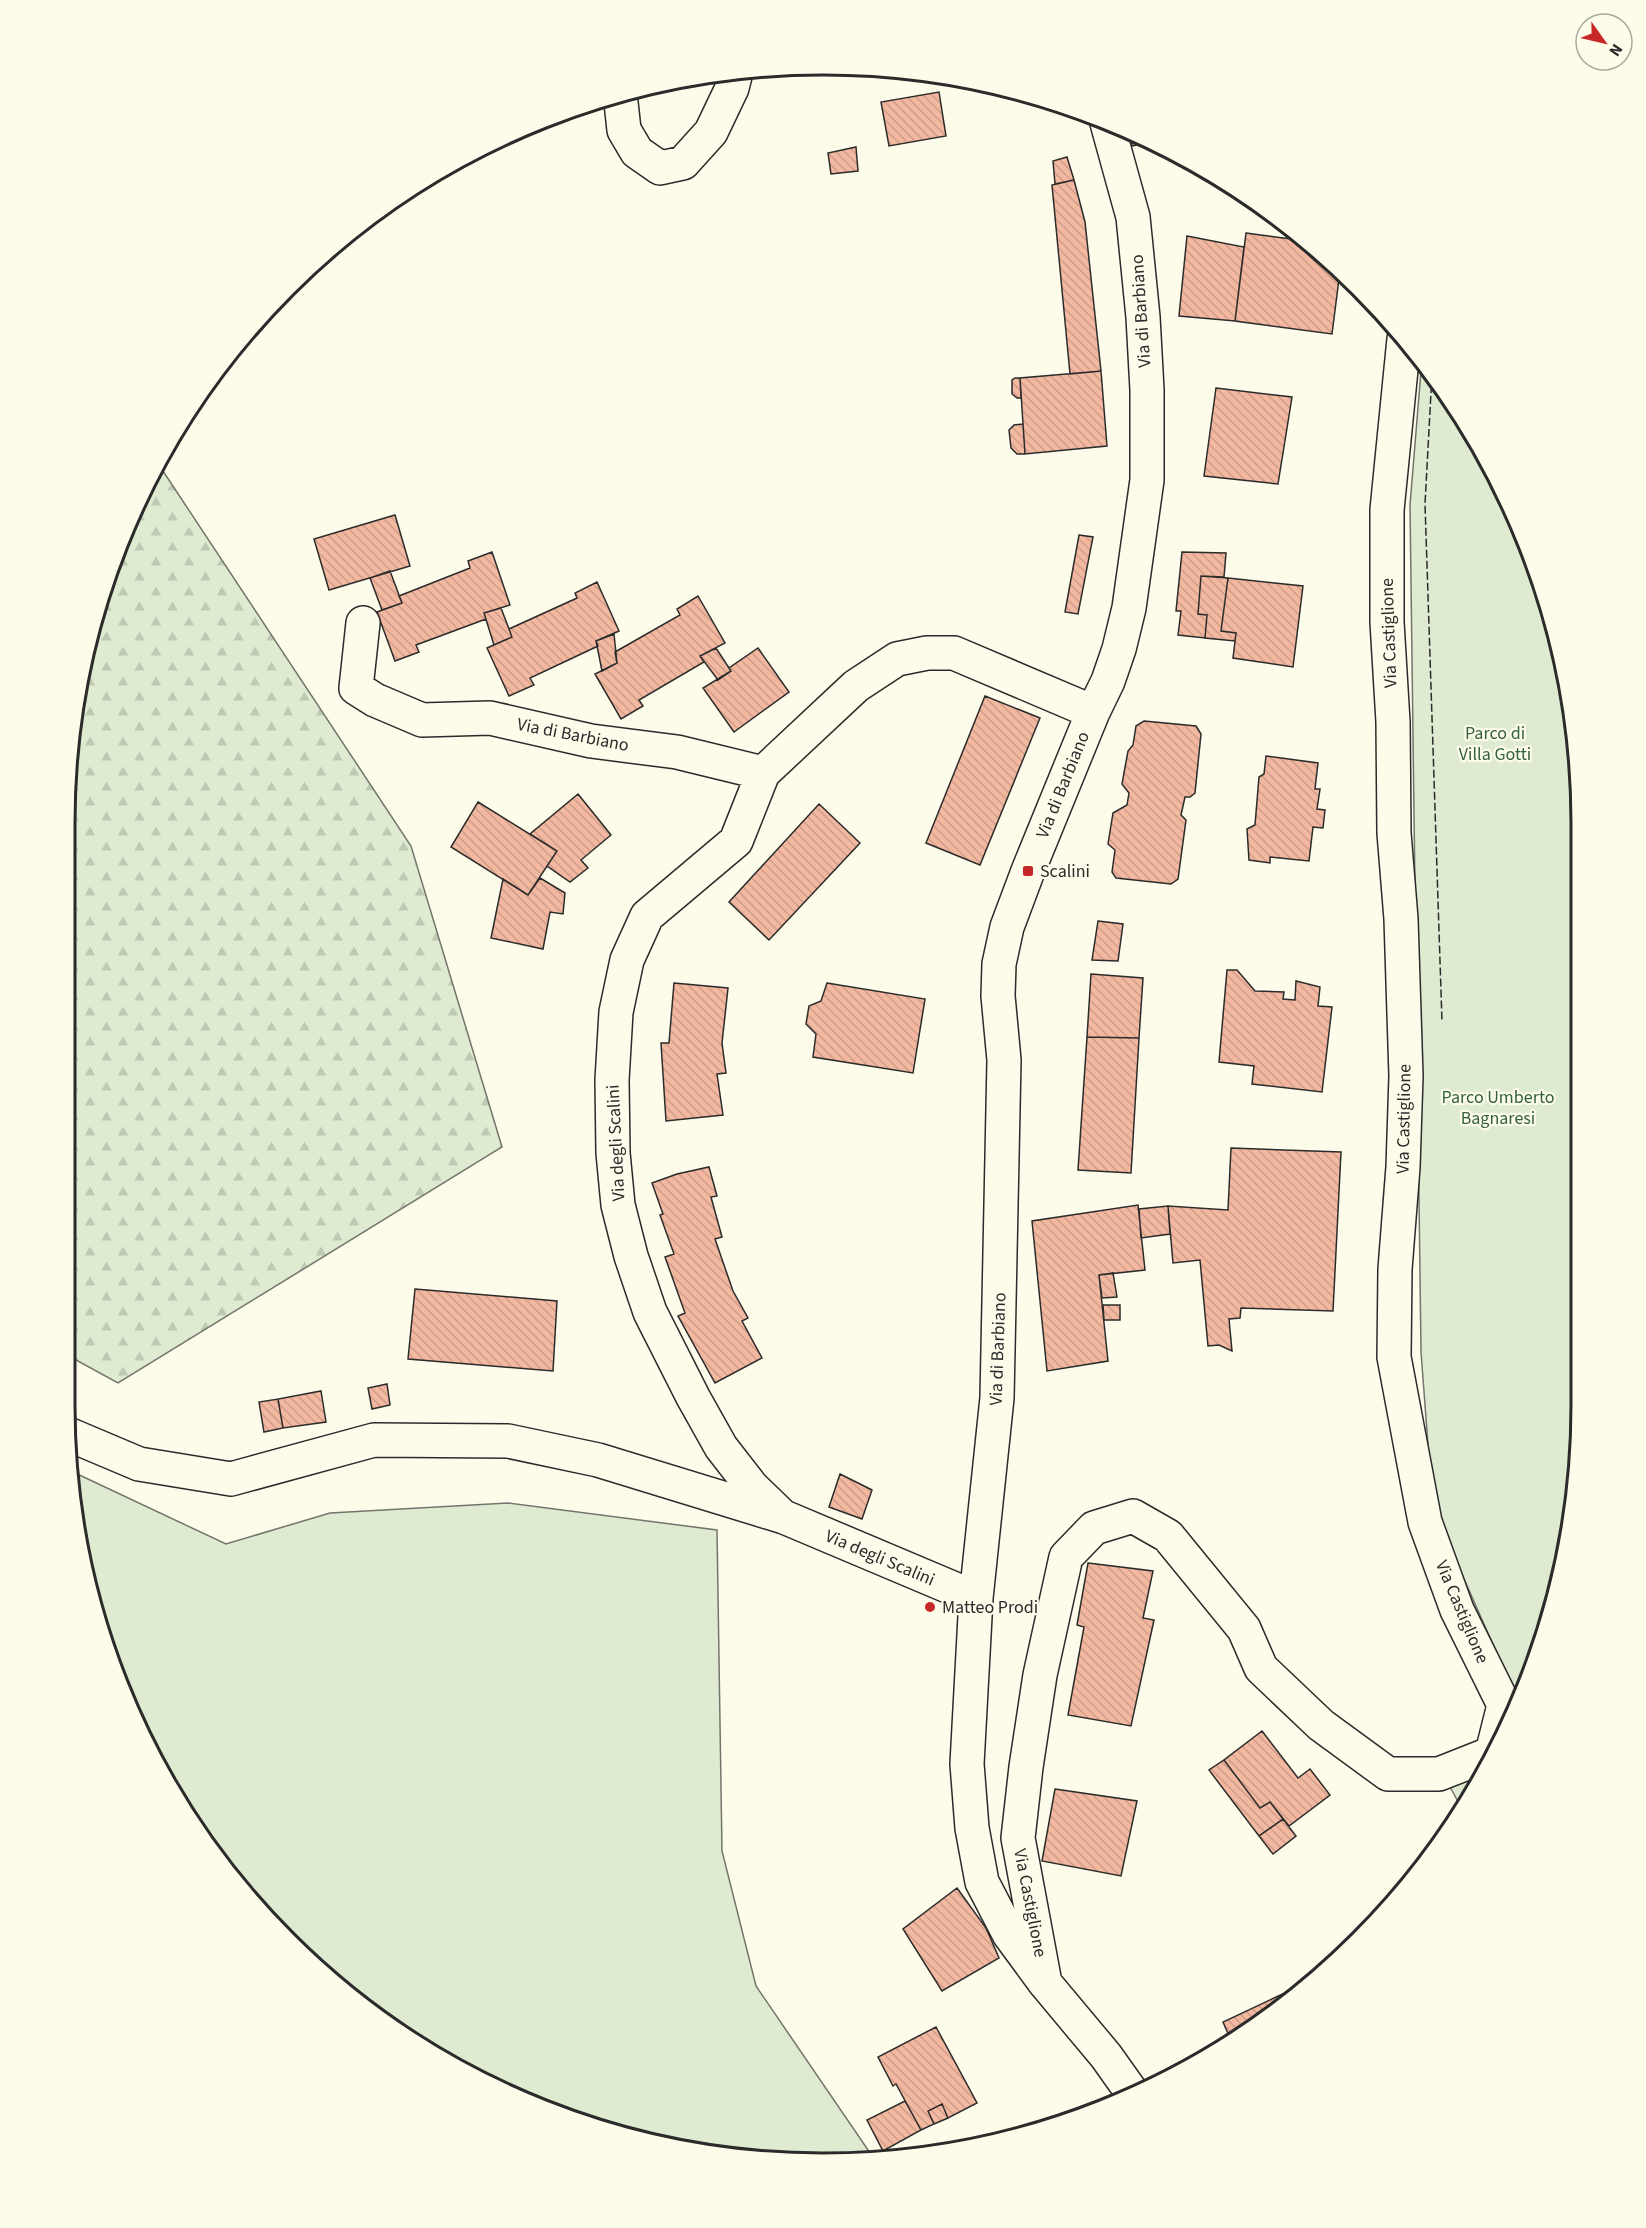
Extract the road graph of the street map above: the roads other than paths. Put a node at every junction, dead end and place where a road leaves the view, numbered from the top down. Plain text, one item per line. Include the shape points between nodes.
1 (734, 80) edge
2 (621, 103) edge
3 (1110, 132) edge
4 (1403, 352) edge
5 (363, 623) dead end
6 (1093, 712) junction
7 (763, 773) junction
8 (76, 1438) edge
9 (784, 1518) junction
10 (976, 1598) junction
11 (1499, 1724) edge
12 (1483, 1757) edge
13 (1045, 1983) junction
14 (1128, 2087) edge

1 - 2 street via 711,132 683,163 660,168 636,152 624,130
3 - 6 street, Via di Barbiano via 1133,216 1147,390 1147,480 1129,608 1108,681
4 - 11 street, Via Castiglione via 1387,510 1394,832 1406,1076 1394,1357 1425,1522 1457,1610 1504,1705
5 - 7 street, Via di Barbiano via 356,688 422,720 490,718 591,741 676,752
6 - 7 street, Via di Barbiano via 954,653 927,653 897,659 856,686
6 - 10 street, Via di Barbiano via 1015,904 999,964 1004,1060 998,1398
7 - 9 street, Via degli Scalini via 736,841 647,916 627,960 616,1012 613,1143 618,1205 650,1312 721,1447 752,1487
8 - 9 street, Via degli Scalini via 139,1464 231,1479 374,1440 508,1441 598,1460
9 - 10 street, Via degli Scalini
10 - 13 street, Via di Barbiano via 967,1764 972,1828 982,1882 1009,1934
12 - 13 street, Via Castiglione via 1439,1774 1388,1774 1321,1725 1261,1668 1244,1629 1168,1536 1133,1516 1094,1528 1065,1557 1040,1675 1018,1838
13 - 14 street, Via Castiglione

